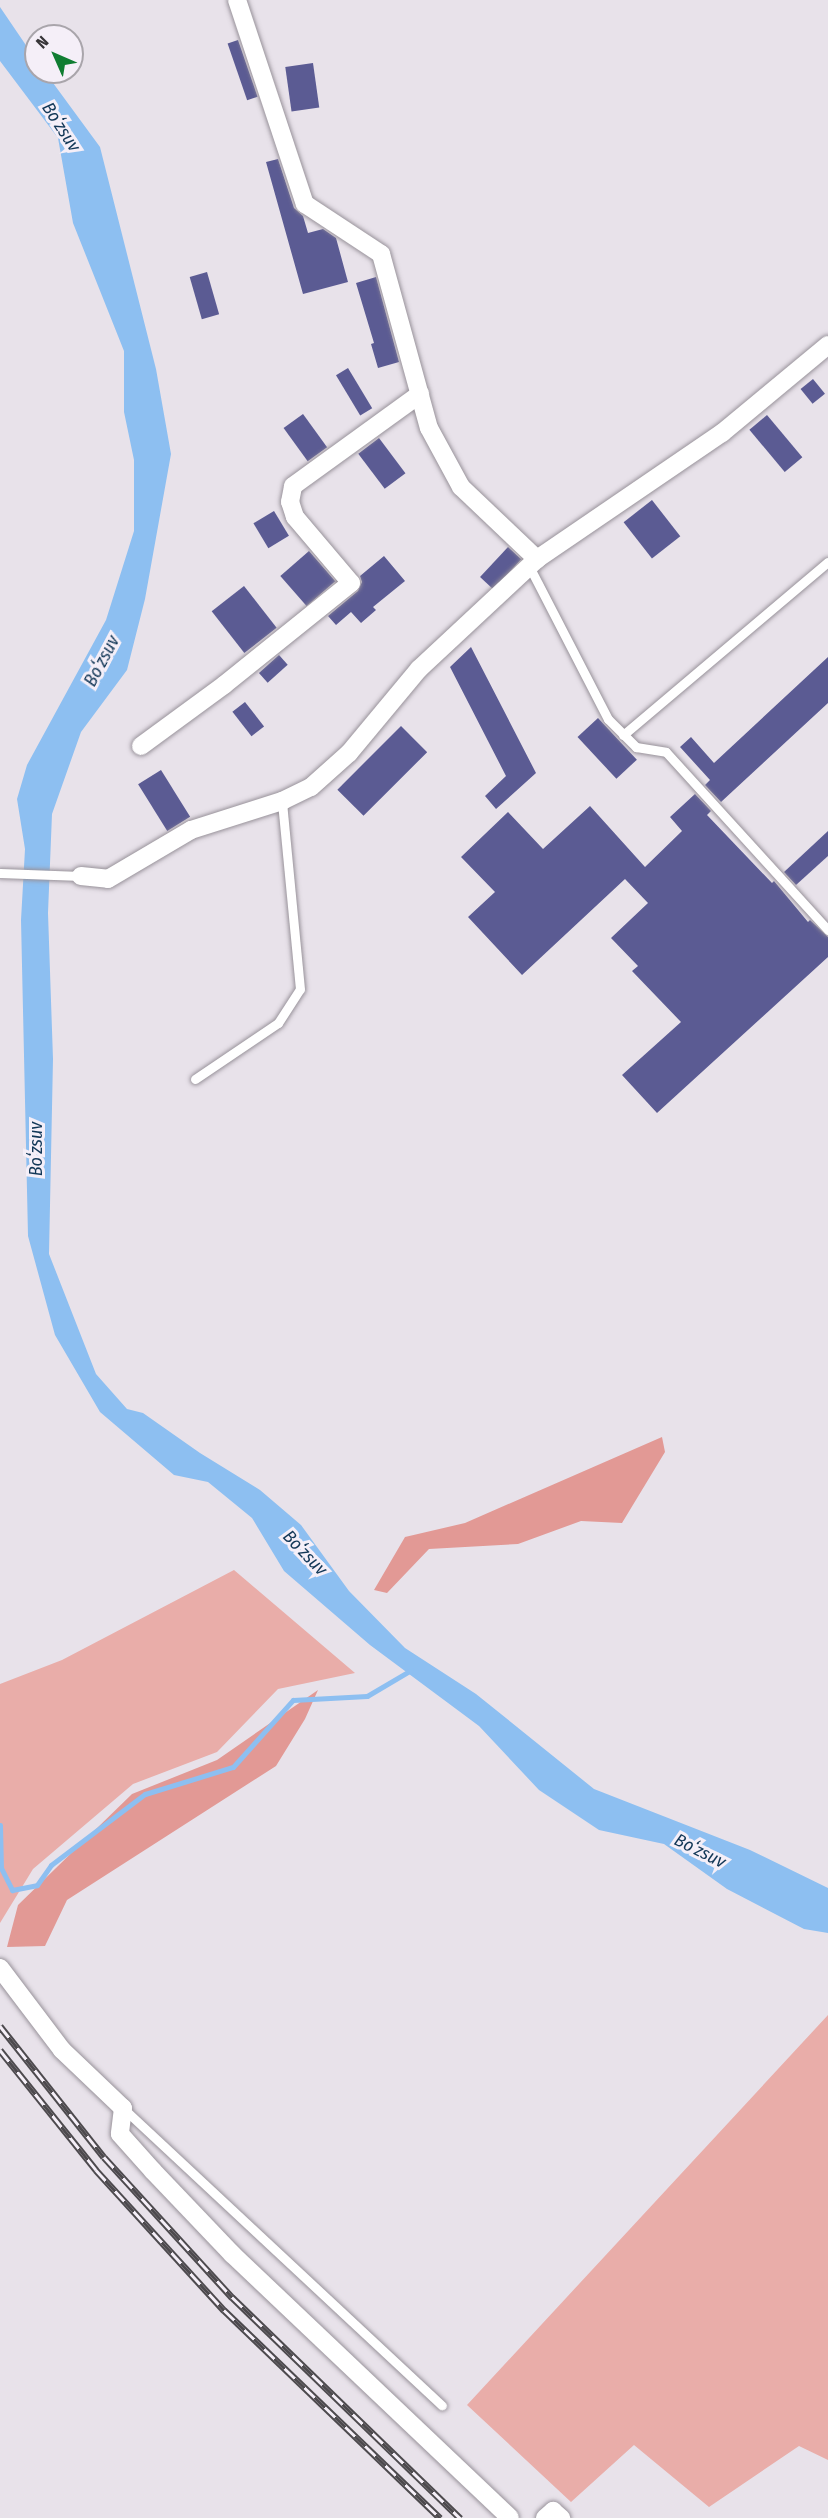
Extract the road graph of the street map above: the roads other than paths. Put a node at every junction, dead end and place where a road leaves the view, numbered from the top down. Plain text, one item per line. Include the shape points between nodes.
1 (237, 0) edge
2 (828, 345) edge
3 (420, 394) junction
4 (533, 562) junction
5 (828, 562) edge
6 (623, 735) junction
7 (141, 746) dead end
8 (282, 801) junction
9 (0, 873) edge
10 (81, 876) joint
11 (828, 930) edge
12 (195, 1079) dead end
13 (0, 1968) edge
14 (123, 2108) junction
15 (442, 2405) dead end
16 (510, 2518) edge
17 (545, 2518) edge
18 (561, 2518) edge

1 - 3 street via 305,204 381,254
2 - 4 street via 723,432
3 - 4 street via 429,428 461,487
3 - 7 street via 293,486 290,502 295,518 351,583 224,686
4 - 6 lane via 608,719
4 - 8 street via 419,669 349,753 311,787
5 - 6 lane
6 - 11 lane via 636,747 666,752
8 - 10 street via 191,830 108,879
8 - 12 lane via 300,989 278,1023
9 - 10 lane
13 - 14 street via 62,2050
14 - 15 lane
14 - 16 street via 120,2134 153,2171 232,2254
17 - 18 street via 553,2511

